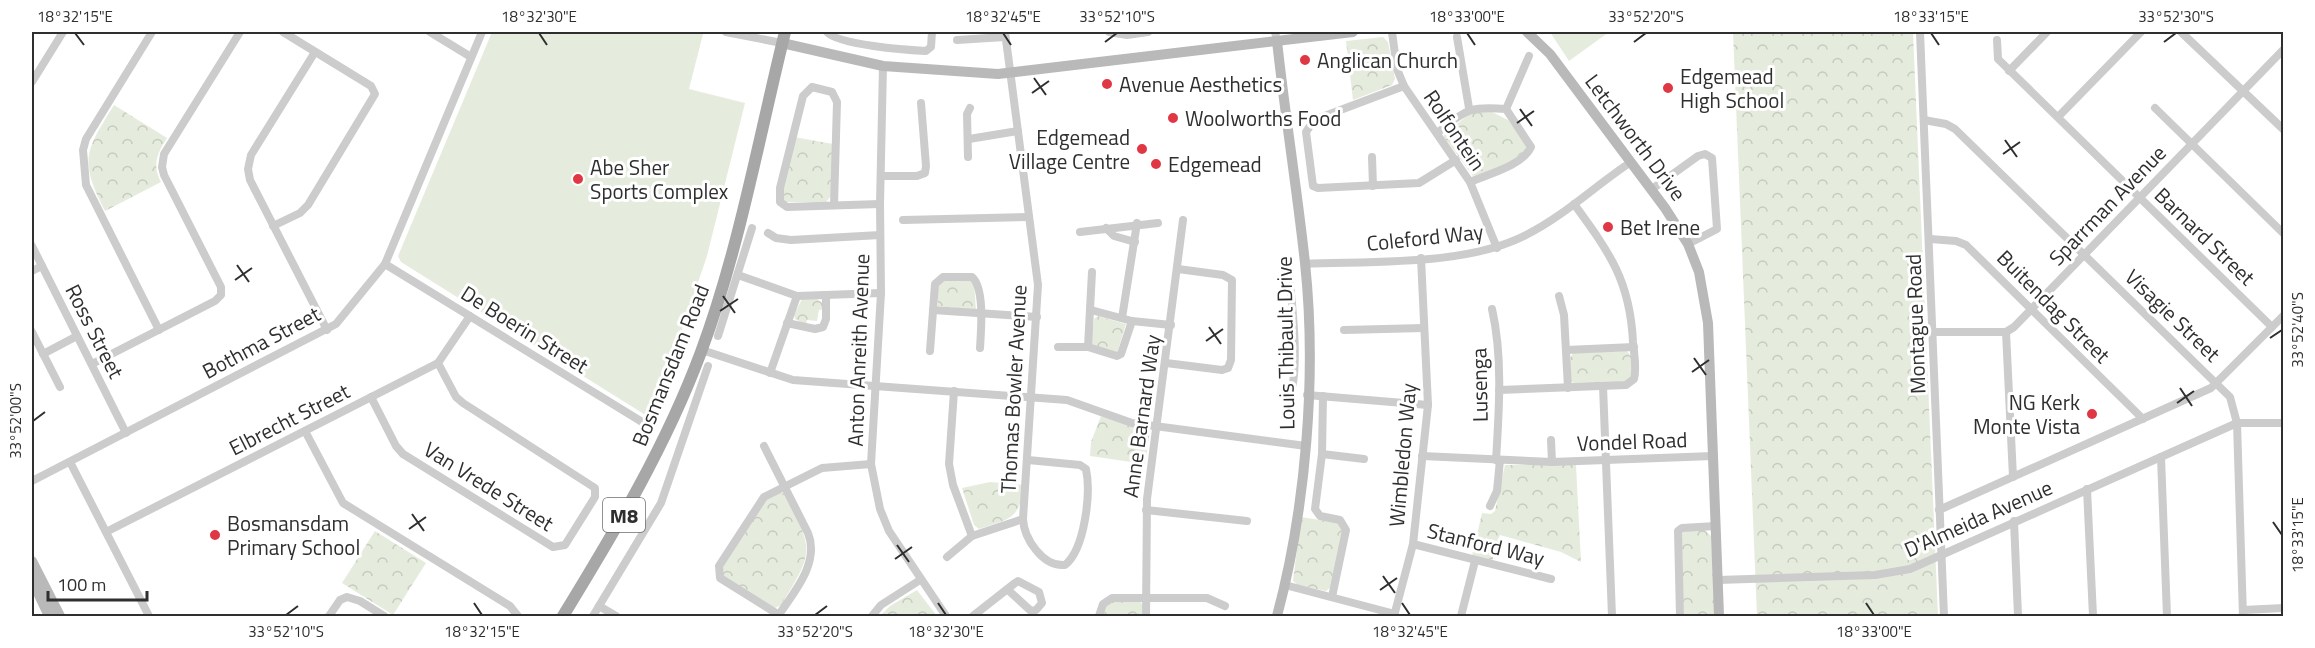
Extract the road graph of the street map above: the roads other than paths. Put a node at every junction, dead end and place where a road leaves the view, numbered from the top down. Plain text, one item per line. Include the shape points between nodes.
1 (63, 32) edge
2 (152, 32) edge
3 (240, 32) edge
4 (283, 32) edge
5 (430, 32) edge
6 (482, 32) edge
7 (726, 32) edge
8 (827, 32) edge
9 (932, 32) edge
10 (1109, 32) edge
11 (1148, 32) edge
12 (1353, 32) edge
13 (1392, 32) edge
14 (1527, 32) edge
15 (1920, 32) edge
16 (2047, 32) edge
17 (2141, 32) edge
18 (2181, 32) edge
19 (1005, 34) edge
20 (1276, 36) edge
21 (784, 37) edge
22 (1457, 37) dead end
23 (957, 40) dead end
24 (1997, 40) dead end
25 (2283, 49) edge
26 (315, 52) junction
27 (1529, 56) dead end
28 (471, 57) junction
29 (883, 66) junction
30 (2010, 71) junction
31 (1010, 73) junction
32 (32, 82) edge
33 (1404, 86) junction
34 (2243, 90) junction
35 (921, 103) dead end
36 (970, 108) dead end
37 (1469, 108) junction
38 (2155, 108) dead end
39 (1506, 110) junction
40 (2058, 117) junction
41 (1924, 120) junction
42 (2283, 130) edge
43 (1018, 131) junction
44 (1437, 133) junction
45 (969, 139) junction
46 (2191, 143) junction
47 (968, 157) dead end
48 (1372, 157) dead end
49 (1456, 160) junction
50 (1631, 162) junction
51 (881, 176) junction
52 (1470, 182) junction
53 (1373, 186) junction
54 (1652, 189) junction
55 (2139, 197) junction
56 (880, 204) junction
57 (1574, 204) junction
58 (834, 205) junction
59 (1029, 217) junction
60 (903, 220) dead end
61 (1183, 220) dead end
62 (1137, 223) junction
63 (1158, 223) dead end
64 (273, 226) junction
65 (752, 228) dead end
66 (1106, 228) junction
67 (1080, 232) dead end
68 (768, 233) dead end
69 (2283, 234) edge
70 (880, 235) junction
71 (1930, 239) junction
72 (1136, 242) junction
73 (1688, 244) junction
74 (32, 246) edge
75 (1497, 248) junction
76 (2083, 254) junction
77 (1421, 258) junction
78 (385, 264) junction
79 (1305, 264) junction
80 (42, 266) junction
81 (1178, 269) junction
82 (32, 271) edge
83 (1092, 272) dead end
84 (1289, 272) dead end
85 (738, 275) junction
86 (881, 293) junction
87 (797, 296) junction
88 (1559, 296) dead end
89 (826, 297) junction
90 (1492, 309) dead end
91 (933, 310) junction
92 (1091, 310) junction
93 (2032, 310) junction
94 (983, 314) junction
95 (2283, 315) edge
96 (470, 316) junction
97 (1037, 317) junction
98 (1122, 318) junction
99 (1132, 321) junction
100 (787, 323) junction
101 (1171, 325) junction
102 (2272, 327) junction
103 (1424, 328) junction
104 (159, 330) junction
105 (327, 330) junction
106 (1344, 330) dead end
107 (32, 332) edge
108 (1294, 332) junction
109 (1309, 332) junction
110 (1933, 332) junction
111 (2006, 332) junction
112 (77, 336) junction
113 (718, 336) dead end
114 (1058, 346) dead end
115 (1088, 347) junction
116 (1634, 347) junction
117 (980, 348) dead end
118 (702, 350) junction
119 (1566, 350) junction
120 (930, 351) dead end
121 (43, 354) junction
122 (438, 363) junction
123 (1166, 363) junction
124 (92, 364) junction
125 (708, 366) dead end
126 (770, 374) junction
127 (2217, 383) junction
128 (876, 386) junction
129 (1603, 386) junction
130 (60, 387) dead end
131 (1568, 388) junction
132 (1499, 390) junction
133 (954, 391) junction
134 (1307, 395) junction
135 (1323, 396) junction
136 (371, 397) junction
137 (1032, 397) junction
138 (1288, 402) dead end
139 (1428, 405) junction
140 (2143, 419) junction
141 (2237, 423) junction
142 (2283, 423) edge
143 (647, 425) dead end
144 (1157, 426) junction
145 (305, 431) junction
146 (126, 433) junction
147 (1551, 440) dead end
148 (764, 446) dead end
149 (1306, 446) junction
150 (1322, 454) junction
151 (1422, 456) junction
152 (1713, 456) junction
153 (2161, 457) junction
154 (1364, 459) dead end
155 (1028, 460) junction
156 (1498, 460) junction
157 (1605, 460) junction
158 (70, 462) junction
159 (1552, 462) junction
160 (871, 464) junction
161 (2013, 477) junction
162 (32, 481) edge
163 (785, 485) junction
164 (2087, 489) junction
165 (1490, 506) dead end
166 (1146, 510) junction
167 (1939, 510) junction
168 (1023, 519) junction
169 (1247, 521) dead end
170 (2014, 521) junction
171 (1716, 526) junction
172 (106, 532) junction
173 (972, 536) junction
174 (1413, 544) junction
175 (1941, 555) junction
176 (947, 557) dead end
177 (32, 561) edge
178 (1475, 561) junction
179 (1551, 579) dead end
180 (32, 580) edge
181 (920, 580) junction
182 (1718, 580) junction
183 (1285, 585) junction
184 (1007, 589) junction
185 (1147, 597) junction
186 (1332, 597) junction
187 (599, 606) junction
188 (1225, 606) dead end
189 (2283, 608) edge
190 (2243, 613) edge
191 (517, 615) edge
192 (1395, 615) edge
193 (49, 616) edge
194 (60, 616) edge
195 (148, 616) edge
196 (329, 616) edge
197 (384, 616) edge
198 (561, 616) edge
199 (592, 616) edge
200 (616, 616) edge
201 (779, 616) edge
202 (872, 616) edge
203 (946, 616) edge
204 (973, 616) edge
205 (1100, 616) edge
206 (1146, 616) edge
207 (1277, 616) edge
208 (1461, 616) edge
209 (1612, 616) edge
210 (1680, 616) edge
211 (1719, 616) edge
212 (1944, 616) edge
213 (2018, 616) edge
214 (2093, 616) edge
215 (2167, 616) edge

1 - 32 street
2 - 104 street via 87,136 83,150 86,184
3 - 104 street via 162,163 164,175 221,292 215,301
4 - 26 street
5 - 28 street
6 - 28 street, Bothma Street
7 - 21 street
8 - 9 street via 875,47 929,50
10 - 11 street
12 - 20 street
13 - 33 street, Rolfontein via 1397,69
14 - 50 street, Letchworth Drive via 1550,54
15 - 41 street, Montague Road
16 - 30 street
17 - 40 street
18 - 34 street
19 - 23 street
19 - 31 street, Thomas Bowler Avenue
20 - 31 street
20 - 79 street, Louis Thibault Drive
21 - 29 street
21 - 118 main road, Bosmansdam Road / M8 via 723,286
22 - 37 street
24 - 30 street, Barnard Street via 1998,59
25 - 34 street, Sparrman Avenue
26 - 64 street via 250,159 250,180
26 - 64 street via 371,86 374,97 304,209
27 - 39 street
28 - 78 street, Bothma Street
29 - 31 street
29 - 51 street, Anton Anreith Avenue
30 - 40 street, Barnard Street
31 - 43 street, Thomas Bowler Avenue
33 - 44 street, Rolfontein
33 - 53 street via 1308,124 1315,188
34 - 42 street
34 - 46 street, Sparrman Avenue
35 - 51 street via 924,173
36 - 45 street
37 - 39 street
37 - 44 street
38 - 46 street
39 - 52 street via 1530,141 1531,150 1508,166
40 - 55 street, Barnard Street
41 - 71 street, Montague Road
41 - 76 street, Visagie Street via 1955,129
43 - 45 street
43 - 59 street, Thomas Bowler Avenue
44 - 49 street, Rolfontein
45 - 47 street
46 - 55 street, Sparrman Avenue
46 - 69 street
48 - 53 street
49 - 52 street, Rolfontein
49 - 53 street via 1423,182
50 - 54 street, Letchworth Drive
50 - 57 street, Coleford Way
51 - 56 street, Anton Anreith Avenue
52 - 75 street, Rolfontein
54 - 73 street, Letchworth Drive
54 - 73 street via 1698,156 1712,158 1716,229
55 - 76 street, Sparrman Avenue
55 - 102 street, Barnard Street
56 - 58 street
56 - 70 street, Anton Anreith Avenue
57 - 75 street, Coleford Way via 1527,235
57 - 116 street via 1617,267 1632,313
58 - 58 street via 787,207 779,200 803,96 812,87 832,92 837,102
59 - 60 street
59 - 97 street, Thomas Bowler Avenue via 1038,285
61 - 81 street, Anne Barnard Way
62 - 63 street
62 - 66 street
62 - 72 street
64 - 105 street
65 - 85 street
66 - 67 street
66 - 72 street via 1114,236
68 - 70 street via 790,240
70 - 86 street, Anton Anreith Avenue
71 - 93 street, Buitendag Street via 1966,245
71 - 110 street, Montague Road
72 - 98 street
73 - 152 street, Letchworth Drive via 1705,300
74 - 80 street, Ross Street
75 - 77 street, Coleford Way
76 - 93 street, Sparrman Avenue
76 - 127 street, Visagie Street
77 - 79 street, Coleford Way
77 - 103 street, Wimbledon Way
78 - 96 street, De Boerin Street
78 - 105 street, Bothma Street
79 - 109 street, Louis Thibault Drive
80 - 82 street
80 - 112 street, Ross Street
81 - 101 street, Anne Barnard Way
81 - 123 street via 1223,275 1232,280 1231,360 1228,368 1222,370
83 - 92 street
84 - 108 street
85 - 87 street
85 - 113 street
86 - 89 street
86 - 128 street, Anton Anreith Avenue
87 - 89 street
87 - 100 street
88 - 119 street
89 - 100 street via 823,327
90 - 132 street, Lusenga
91 - 94 street
91 - 94 street via 937,280 966,276 976,281
91 - 120 street
92 - 98 street
92 - 115 street
93 - 111 street, Sparrman Avenue
93 - 140 street, Buitendag Street
94 - 97 street
94 - 117 street
95 - 102 street, D'Almeida Avenue
96 - 122 street, Elbrecht Street
96 - 143 street, De Boerin Street
97 - 137 street, Thomas Bowler Avenue
98 - 99 street
99 - 101 street
99 - 115 street via 1119,355
100 - 126 street
101 - 123 street, Anne Barnard Way
102 - 127 street, D'Almeida Avenue
103 - 106 street
103 - 139 street, Wimbledon Way
104 - 124 street
105 - 146 street, Bothma Street
107 - 121 street
108 - 109 street
108 - 138 street via 1293,393
109 - 134 street, Louis Thibault Drive
110 - 111 street
110 - 167 street, Montague Road
111 - 161 street
112 - 121 street
112 - 124 street, Ross Street
114 - 115 street
116 - 119 street
116 - 129 street via 1633,382
118 - 126 street
118 - 198 main road, Bosmansdam Road / M8 via 653,463
119 - 131 street
121 - 130 street
122 - 136 street, Elbrecht Street
122 - 136 street, Van Vrede Street via 463,403 596,488 596,497 565,545 553,547 403,454
123 - 144 street, Anne Barnard Way
124 - 146 street, Ross Street
125 - 187 street via 661,503
126 - 128 street via 793,380
127 - 140 street, D'Almeida Avenue
127 - 141 street, Visagie Street via 2233,402
128 - 133 street
128 - 160 street, Anton Anreith Avenue
129 - 131 street
129 - 157 street
131 - 132 street
132 - 156 street, Lusenga
133 - 137 street
133 - 173 street via 949,464
134 - 135 street
134 - 149 street, Louis Thibault Drive
135 - 139 street
135 - 150 street
136 - 145 street, Elbrecht Street
137 - 144 street via 1067,400 1132,423
137 - 155 street, Thomas Bowler Avenue
139 - 151 street, Wimbledon Way
140 - 161 street, D'Almeida Avenue
141 - 142 street
141 - 153 street, D'Almeida Avenue
141 - 190 street, Visagie Street
144 - 149 street
144 - 166 street, Anne Barnard Way
145 - 172 street, Elbrecht Street
145 - 191 street via 343,503 510,606
146 - 158 street, Bothma Street
147 - 159 street, Vondel Road
148 - 163 street
149 - 183 street, Louis Thibault Drive
150 - 154 street
150 - 186 street via 1315,509 1322,517 1342,522 1346,530
151 - 156 street, Vondel Road
151 - 174 street, Wimbledon Way
152 - 157 street, Vondel Road
152 - 171 street, Letchworth Drive
153 - 164 street, D'Almeida Avenue
153 - 215 street
155 - 168 street, Thomas Bowler Avenue
155 - 168 street via 1080,465 1086,469 1084,531 1065,566 1037,550 1026,534
156 - 159 street, Vondel Road
156 - 165 street, Lusenga via 1497,491
157 - 159 street, Vondel Road
157 - 209 street
158 - 162 street, Bothma Street
158 - 172 street
160 - 163 street via 822,468
160 - 181 street, Anton Anreith Avenue via 889,531
161 - 167 street, D'Almeida Avenue
163 - 201 street via 812,548 808,568
163 - 201 street via 755,507 718,570 722,580
164 - 170 street, D'Almeida Avenue
164 - 214 street
166 - 169 street
166 - 185 street, Anne Barnard Way
167 - 175 street, Montague Road
168 - 173 street, Thomas Bowler Avenue
170 - 175 street, D'Almeida Avenue
170 - 213 street
171 - 182 street, Letchworth Drive
171 - 210 street via 1678,531
172 - 195 street
173 - 176 street, Thomas Bowler Avenue
174 - 178 street, Stanford Way
174 - 192 street, Wimbledon Way
175 - 182 street, D'Almeida Avenue via 1910,569 1875,575
175 - 212 street, Montague Road
177 - 194 street
178 - 179 street, Stanford Way
178 - 208 street
180 - 193 street
181 - 202 street via 881,605
181 - 203 street, Anton Anreith Avenue
182 - 211 street, Letchworth Drive
183 - 186 street
183 - 207 street, Louis Thibault Drive
184 - 184 street via 1020,581 1040,593 1042,603 1031,611
184 - 204 street
185 - 188 street via 1207,598
185 - 205 street via 1108,599
185 - 206 street, Anne Barnard Way
186 - 192 street
187 - 199 street
187 - 200 street
189 - 190 street
196 - 197 street via 340,600 347,597

